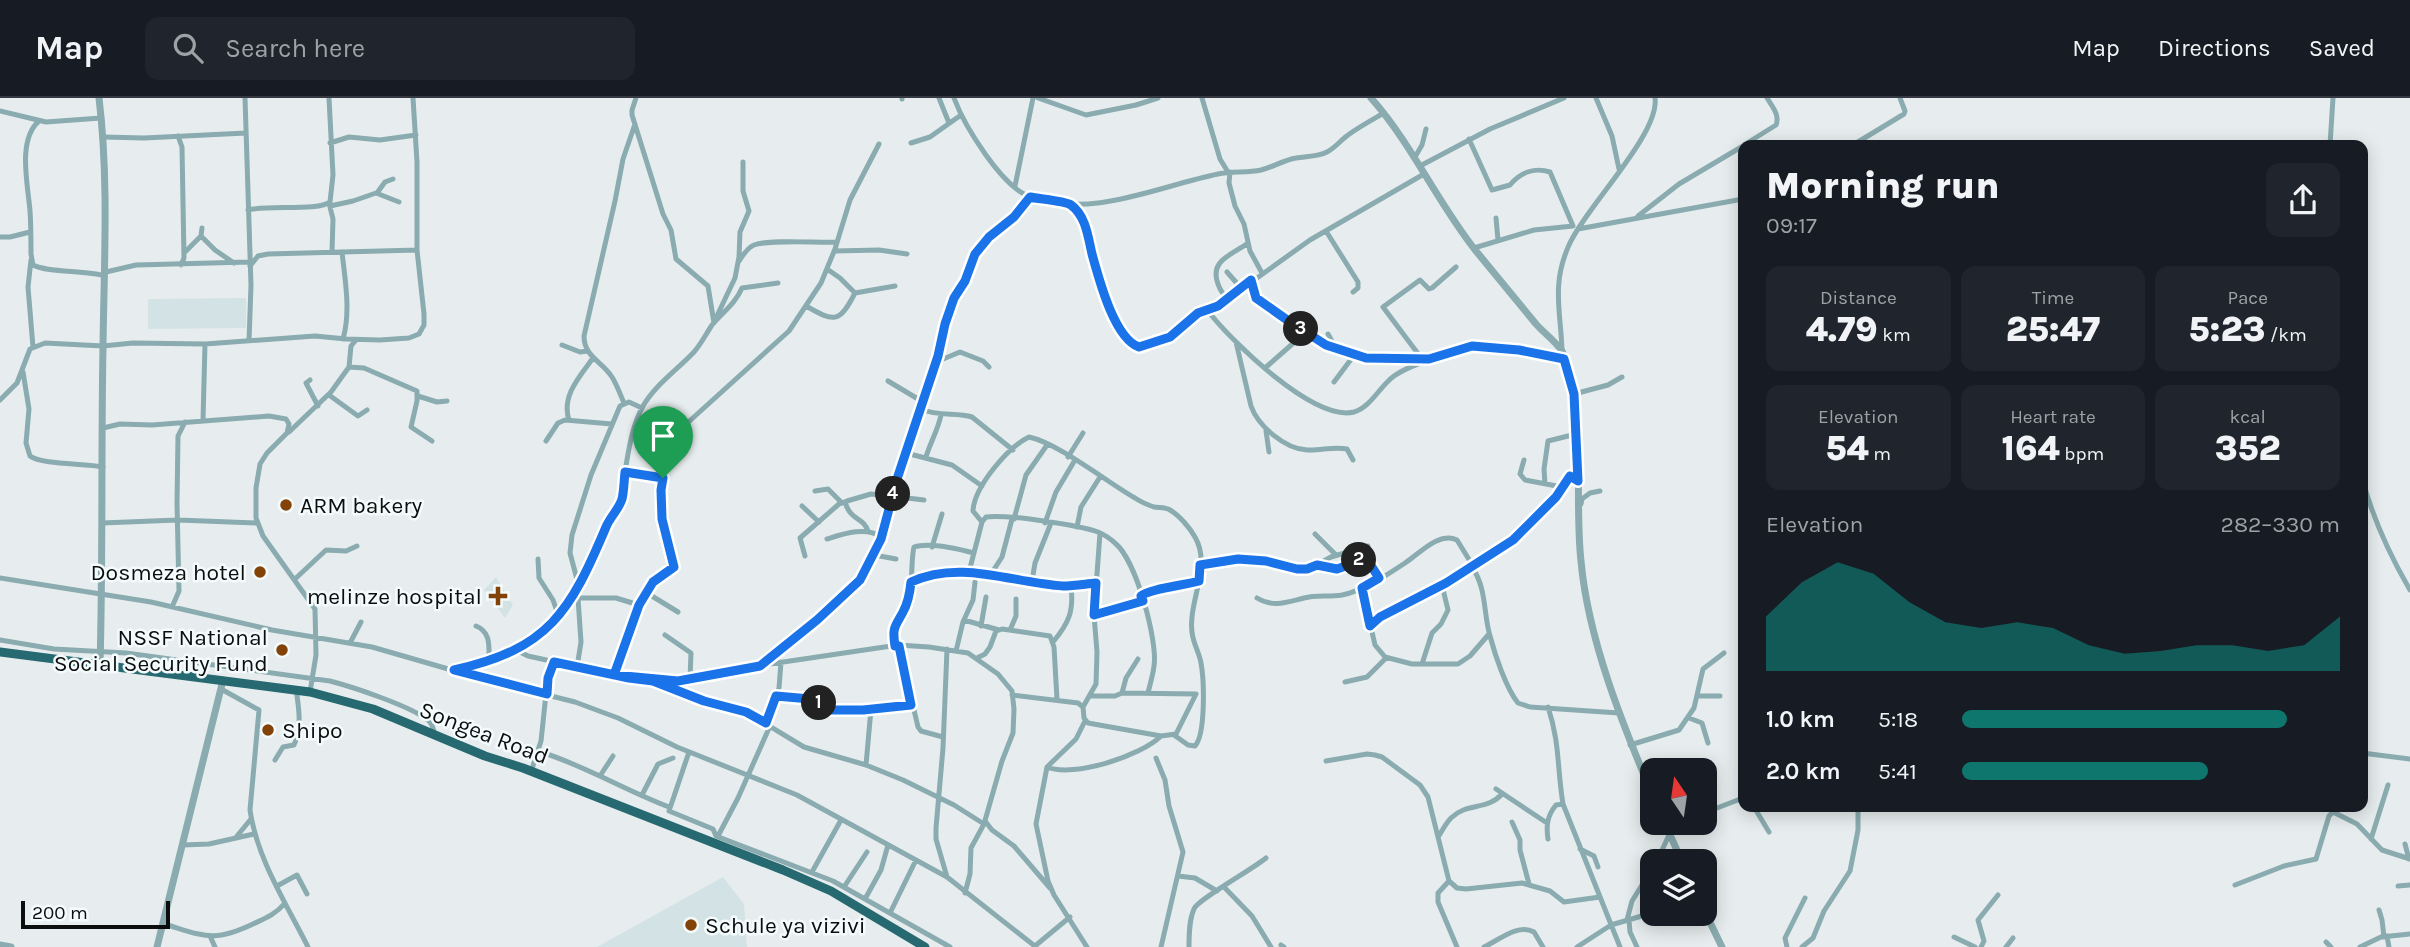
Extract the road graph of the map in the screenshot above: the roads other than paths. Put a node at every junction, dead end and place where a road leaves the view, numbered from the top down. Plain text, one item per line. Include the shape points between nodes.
1 (99, 98) edge
2 (245, 98) edge
3 (329, 98) edge
4 (413, 98) edge
5 (636, 98) edge
6 (939, 98) edge
7 (954, 98) edge
8 (1035, 98) edge
9 (1158, 98) edge
10 (1202, 98) edge
11 (1371, 98) edge
12 (1564, 98) edge
13 (1596, 98) edge
14 (1655, 98) edge
15 (1767, 98) edge
16 (1900, 98) edge
17 (2333, 98) edge
18 (1, 113) edge
19 (1384, 113) junction
20 (961, 115) junction
21 (101, 118) junction
22 (39, 121) junction
23 (949, 123) junction
24 (635, 124) junction
25 (1426, 128) dead end
26 (246, 133) junction
27 (224, 135) junction
28 (416, 135) junction
29 (177, 136) junction
30 (186, 136) junction
31 (103, 137) junction
32 (1469, 139) junction
33 (247, 140) junction
34 (1753, 140) edge
35 (1861, 140) edge
36 (2330, 140) edge
37 (330, 143) junction
38 (879, 144) dead end
39 (911, 144) dead end
40 (182, 145) junction
41 (1738, 150) edge
42 (1416, 157) junction
43 (743, 162) dead end
44 (1420, 166) junction
45 (1619, 169) junction
46 (1229, 172) junction
47 (1424, 174) junction
48 (393, 179) dead end
49 (1015, 186) junction
50 (377, 193) junction
51 (1030, 197) junction
52 (1738, 200) edge
53 (399, 202) dead end
54 (1069, 203) junction
55 (329, 204) junction
56 (248, 210) junction
57 (1638, 216) junction
58 (1496, 218) dead end
59 (1577, 227) junction
60 (202, 228) dead end
61 (1326, 231) junction
62 (30, 232) junction
63 (18, 236) junction
64 (201, 236) junction
65 (0, 237) edge
66 (1498, 240) junction
67 (837, 242) junction
68 (1248, 243) junction
69 (1474, 248) junction
70 (417, 250) junction
71 (342, 251) junction
72 (835, 251) junction
73 (332, 252) junction
74 (184, 253) junction
75 (907, 254) dead end
76 (31, 255) junction
77 (739, 261) junction
78 (233, 263) junction
79 (181, 265) junction
80 (249, 265) junction
81 (1456, 267) dead end
82 (827, 269) junction
83 (1227, 272) dead end
84 (1262, 273) junction
85 (106, 274) junction
86 (1251, 280) junction
87 (778, 283) dead end
88 (895, 286) dead end
89 (1241, 288) junction
90 (1353, 292) dead end
91 (855, 293) junction
92 (1228, 298) junction
93 (806, 306) junction
94 (1208, 311) junction
95 (714, 323) junction
96 (1306, 332) junction
97 (1328, 334) dead end
98 (345, 339) junction
99 (356, 340) junction
100 (249, 341) junction
101 (1236, 342) junction
102 (205, 344) junction
103 (562, 345) dead end
104 (103, 346) junction
105 (33, 347) junction
106 (1335, 347) junction
107 (351, 348) junction
108 (587, 351) junction
109 (1355, 354) junction
110 (1563, 355) junction
111 (593, 358) junction
112 (1422, 359) junction
113 (1429, 359) junction
114 (936, 362) junction
115 (349, 367) junction
116 (989, 367) dead end
117 (1265, 368) junction
118 (23, 372) junction
119 (1622, 377) dead end
120 (310, 380) dead end
121 (888, 381) dead end
122 (1334, 382) dead end
123 (1574, 394) junction
124 (329, 395) junction
125 (418, 396) junction
126 (0, 400) edge
127 (447, 401) dead end
128 (923, 402) junction
129 (624, 403) junction
130 (318, 406) junction
131 (642, 408) junction
132 (920, 409) junction
133 (367, 410) dead end
134 (941, 415) junction
135 (203, 420) junction
136 (569, 420) junction
137 (185, 422) junction
138 (612, 424) junction
139 (103, 428) junction
140 (1266, 430) junction
141 (287, 433) junction
142 (1083, 433) dead end
143 (1576, 434) junction
144 (432, 441) dead end
145 (546, 441) dead end
146 (1047, 445) junction
147 (1013, 450) junction
148 (1269, 452) dead end
149 (906, 453) junction
150 (926, 457) junction
151 (1068, 457) junction
152 (1075, 460) junction
153 (1353, 460) dead end
154 (1524, 460) dead end
155 (103, 467) junction
156 (625, 472) junction
157 (663, 477) junction
158 (1100, 477) junction
159 (1578, 481) junction
160 (1545, 484) junction
161 (982, 486) junction
162 (1562, 488) junction
163 (815, 491) dead end
164 (1600, 491) dead end
165 (2368, 498) edge
166 (892, 499) junction
167 (924, 500) dead end
168 (844, 502) junction
169 (802, 506) dead end
170 (942, 514) dead end
171 (1580, 514) junction
172 (1013, 519) junction
173 (178, 520) junction
174 (819, 522) junction
175 (982, 522) junction
176 (102, 523) junction
177 (256, 523) junction
178 (1048, 523) junction
179 (1077, 527) junction
180 (868, 531) junction
181 (1100, 533) junction
182 (1315, 534) dead end
183 (881, 537) junction
184 (827, 539) dead end
185 (357, 546) dead end
186 (1368, 546) dead end
187 (932, 547) junction
188 (974, 553) junction
189 (874, 555) junction
190 (1336, 555) junction
191 (806, 556) dead end
192 (538, 559) dead end
193 (896, 559) dead end
194 (1200, 565) junction
195 (1317, 565) junction
196 (1472, 566) junction
197 (969, 572) junction
198 (991, 574) junction
199 (0, 578) edge
200 (1379, 578) junction
201 (295, 579) junction
202 (1032, 580) junction
203 (1199, 581) junction
204 (911, 582) junction
205 (975, 582) dead end
206 (1096, 583) junction
207 (1442, 585) junction
208 (1072, 586) junction
209 (579, 587) junction
210 (1362, 588) junction
211 (2410, 590) edge
212 (647, 593) junction
213 (101, 594) junction
214 (986, 597) dead end
215 (576, 598) junction
216 (1142, 598) junction
217 (1257, 598) dead end
218 (1016, 599) dead end
219 (639, 605) junction
220 (172, 607) junction
221 (678, 612) dead end
222 (1094, 615) junction
223 (559, 617) junction
224 (964, 620) junction
225 (361, 622) dead end
226 (476, 626) dead end
227 (981, 626) junction
228 (1370, 626) junction
229 (999, 630) junction
230 (1010, 630) junction
231 (1489, 634) junction
232 (666, 635) dead end
233 (317, 638) junction
234 (0, 640) edge
235 (1053, 642) junction
236 (350, 643) junction
237 (897, 646) junction
238 (947, 649) junction
239 (516, 650) junction
240 (100, 651) junction
241 (956, 651) junction
242 (0, 652) edge
243 (1724, 653) dead end
244 (976, 658) junction
245 (1386, 658) junction
246 (1138, 659) dead end
247 (489, 661) junction
248 (554, 662) junction
249 (781, 662) junction
250 (1422, 664) junction
251 (100, 665) junction
252 (760, 666) junction
253 (577, 667) junction
254 (454, 670) junction
255 (614, 675) junction
256 (314, 679) junction
257 (690, 679) junction
258 (653, 681) junction
259 (1345, 682) dead end
260 (222, 684) junction
261 (296, 689) junction
262 (310, 692) junction
263 (1122, 693) junction
264 (1148, 693) junction
265 (547, 694) junction
266 (1199, 694) junction
267 (1012, 695) junction
268 (776, 696) junction
269 (1090, 696) junction
270 (1697, 696) junction
271 (1720, 696) dead end
272 (1057, 699) junction
273 (911, 705) junction
274 (1548, 707) junction
275 (1083, 708) junction
276 (871, 709) junction
277 (1619, 713) junction
278 (1689, 718) junction
279 (1085, 722) junction
280 (768, 725) junction
281 (435, 735) junction
282 (1174, 735) junction
283 (1161, 736) junction
284 (943, 737) junction
285 (1709, 743) dead end
286 (1630, 745) junction
287 (538, 751) junction
288 (689, 752) junction
289 (2368, 754) edge
290 (613, 756) dead end
291 (673, 758) dead end
292 (1156, 758) dead end
293 (2410, 759) edge
294 (275, 760) dead end
295 (1326, 761) dead end
296 (866, 765) junction
297 (1047, 767) junction
298 (1640, 767) edge
299 (531, 772) junction
300 (749, 775) junction
301 (600, 776) junction
302 (2388, 785) dead end
303 (1496, 789) dead end
304 (1502, 793) junction
305 (642, 795) junction
306 (938, 798) junction
307 (1738, 799) edge
308 (1563, 804) junction
309 (669, 807) junction
310 (1717, 808) edge
311 (1757, 812) edge
312 (1858, 812) edge
313 (2333, 812) joint
314 (251, 819) junction
315 (841, 820) junction
316 (985, 822) junction
317 (1512, 822) dead end
318 (1547, 823) junction
319 (1769, 832) dead end
320 (254, 834) junction
321 (1438, 837) junction
322 (235, 838) junction
323 (716, 838) junction
324 (1548, 839) dead end
325 (2371, 839) junction
326 (2405, 844) dead end
327 (183, 845) junction
328 (888, 845) junction
329 (1579, 849) junction
330 (867, 852) dead end
331 (1266, 858) dead end
332 (2409, 859) edge
333 (916, 860) junction
334 (1598, 867) dead end
335 (812, 872) junction
336 (1178, 876) junction
337 (947, 877) junction
338 (1449, 881) junction
339 (1529, 884) junction
340 (2235, 885) dead end
341 (277, 886) junction
342 (2398, 886) dead end
343 (2410, 886) edge
344 (844, 887) junction
345 (1224, 887) junction
346 (1640, 888) edge
347 (1052, 890) junction
348 (1217, 891) junction
349 (965, 892) junction
350 (307, 894) dead end
351 (1997, 895) dead end
352 (1600, 897) junction
353 (1805, 898) dead end
354 (865, 899) junction
355 (285, 903) junction
356 (2379, 910) dead end
357 (891, 913) junction
358 (1640, 916) edge
359 (1070, 917) junction
360 (1628, 920) junction
361 (164, 924) junction
362 (1611, 925) junction
363 (1712, 926) edge
364 (2410, 934) edge
365 (210, 936) junction
366 (1954, 937) dead end
367 (2386, 937) junction
368 (2013, 938) dead end
369 (0, 944) edge
370 (1036, 946) edge
371 (11, 947) edge
372 (157, 947) edge
373 (215, 947) edge
374 (308, 947) edge
375 (925, 947) edge
376 (950, 947) edge
377 (1087, 947) edge
378 (1161, 947) edge
379 (1189, 947) edge
380 (1271, 947) edge
381 (1457, 947) edge
382 (1484, 947) edge
383 (1543, 947) edge
384 (1577, 947) edge
385 (1620, 947) edge
386 (1637, 947) edge
387 (1722, 947) edge
388 (1787, 947) edge
389 (1802, 947) edge
390 (1975, 947) edge
391 (1981, 947) edge
392 (2007, 947) edge
393 (2360, 947) edge
394 (2389, 947) edge

1 - 21 street
2 - 26 street
3 - 37 street
4 - 28 street
5 - 24 street via 632,110
6 - 23 street
7 - 20 street
8 - 9 street via 1086,115
8 - 49 street
10 - 46 street via 1220,159
11 - 19 street
12 - 32 street
13 - 45 street via 1612,136
14 - 45 street via 1651,121
15 - 34 street via 1778,120
16 - 35 street via 1904,114
17 - 36 street
18 - 22 street
19 - 42 street
19 - 46 street via 1329,151 1257,171
20 - 23 street
20 - 49 street via 985,155
21 - 22 street
21 - 31 street
22 - 62 street via 29,134 26,157
23 - 39 street
24 - 95 street via 677,259 708,286
24 - 108 street via 618,179 584,336
25 - 42 street
26 - 27 street
26 - 33 street
27 - 30 street
27 - 33 street
28 - 37 street via 349,137
28 - 70 street
29 - 30 street
29 - 31 street
29 - 40 street
30 - 40 street
31 - 85 street
32 - 44 street
32 - 59 street via 1492,190 1510,185 1521,174 1550,172
33 - 56 street
37 - 55 street via 333,190
38 - 67 street via 850,200
40 - 74 street
41 - 57 street via 1679,184
42 - 44 street
43 - 77 street via 743,191 749,211 740,232
44 - 47 street
45 - 59 street
46 - 54 street via 1098,202
46 - 68 street
47 - 61 street
47 - 69 street
48 - 50 street
49 - 51 street
50 - 53 street
50 - 55 street
51 - 54 street
51 - 114 street via 975,254 954,298
52 - 57 street
54 - 94 street via 1085,223 1115,322 1134,345 1170,337 1198,313
55 - 56 street
55 - 73 street
56 - 80 street
57 - 59 street
58 - 66 street
59 - 66 street via 1534,230
59 - 110 street via 1558,282
60 - 64 street
61 - 84 street
61 - 90 street via 1358,282
62 - 63 street
62 - 76 street
63 - 65 street
63 - 76 street
64 - 74 street
64 - 78 street
66 - 69 street
67 - 72 street
67 - 77 street via 755,245
68 - 84 street
68 - 92 street via 1218,262 1215,269 1221,292
69 - 110 street
70 - 71 street
70 - 99 street via 424,314 421,331 409,338
71 - 73 street
71 - 98 street
72 - 75 street
72 - 82 street
73 - 80 street via 258,256
74 - 79 street
76 - 85 street via 37,268
76 - 105 street via 28,287
77 - 95 street
78 - 79 street
78 - 80 street
79 - 85 street via 136,265
80 - 100 street
81 - 112 street via 1432,288 1421,279 1382,307
82 - 91 street
82 - 93 street
83 - 89 street
84 - 86 street
85 - 104 street
86 - 89 street
86 - 96 street via 1256,298
87 - 95 street via 743,288
88 - 91 street
89 - 92 street
91 - 93 street via 844,312 834,318
92 - 94 street
93 - 157 street via 776,344 684,426
94 - 101 street
95 - 131 street
96 - 106 street
96 - 117 street
97 - 106 street
98 - 99 street
98 - 100 street via 315,336
98 - 107 street
99 - 107 street
100 - 102 street
101 - 117 street
101 - 140 street via 1254,416
102 - 104 street
102 - 135 street
103 - 108 street
104 - 105 street via 45,343
104 - 139 street
105 - 118 street
106 - 109 street
107 - 115 street
108 - 111 street
109 - 112 street via 1369,359
109 - 122 street
110 - 113 street via 1472,346
110 - 123 street
111 - 129 street via 613,377
111 - 136 street via 568,397
112 - 113 street
113 - 117 street via 1396,375 1361,409 1347,413 1312,402
114 - 116 street via 960,352
114 - 128 street
115 - 124 street
115 - 125 street via 389,377 415,388
118 - 126 street
118 - 155 street via 30,456 39,461
119 - 123 street
120 - 130 street via 308,390
121 - 128 street
123 - 143 street
124 - 130 street
124 - 133 street via 358,416
125 - 127 street
125 - 144 street via 411,427
128 - 132 street
129 - 131 street
129 - 138 street
130 - 141 street
131 - 156 street
132 - 134 street
132 - 149 street
134 - 147 street via 972,417
134 - 150 street
135 - 137 street
135 - 141 street via 279,416 289,424
136 - 138 street
136 - 145 street via 558,424
137 - 139 street
137 - 173 street via 178,436
138 - 209 street via 572,535 570,553
139 - 155 street
140 - 148 street
140 - 153 street via 1298,449 1347,449
141 - 177 street via 260,464
142 - 151 street
143 - 159 street
143 - 160 street via 1548,441
146 - 147 street via 1028,437
146 - 151 street
146 - 172 street via 1027,475
147 - 161 street
149 - 150 street
149 - 166 street
150 - 161 street via 952,465
151 - 152 street
152 - 158 street
152 - 178 street via 1056,492
154 - 160 street via 1521,477
155 - 176 street
156 - 157 street
156 - 209 street via 622,500
157 - 212 street via 662,519 675,564
158 - 179 street via 1084,500
158 - 194 street via 1142,502 1171,510 1197,540
159 - 162 street via 1570,476
159 - 171 street
160 - 162 street
161 - 175 street via 973,504
162 - 196 street via 1513,540
163 - 168 street via 828,489
164 - 171 street via 1582,499
165 - 211 street via 2388,552
166 - 167 street
166 - 168 street via 871,494
166 - 183 street
168 - 174 street
168 - 180 street
169 - 174 street
170 - 187 street
171 - 277 street via 1586,594
172 - 175 street via 991,517
172 - 178 street
172 - 198 street via 1002,556
173 - 176 street
173 - 177 street
173 - 220 street via 179,591
174 - 191 street via 800,538
175 - 188 street
176 - 213 street
177 - 201 street
178 - 179 street
178 - 202 street
179 - 181 street
180 - 183 street
180 - 184 street
181 - 206 street
181 - 216 street via 1120,547
182 - 190 street
183 - 189 street
185 - 201 street via 346,551 326,550
186 - 190 street
187 - 188 street
187 - 204 street via 914,547
188 - 197 street
189 - 193 street
189 - 252 street via 841,600
190 - 195 street
192 - 223 street via 539,578
194 - 195 street via 1238,559 1303,569
194 - 203 street
195 - 200 street via 1337,569 1363,560
196 - 200 street via 1457,540 1450,537 1434,542
196 - 207 street
196 - 231 street via 1483,589
197 - 198 street
197 - 204 street
198 - 202 street
199 - 213 street
200 - 210 street
201 - 233 street via 315,609
202 - 208 street
203 - 216 street via 1148,590
203 - 266 street via 1191,622 1201,662
204 - 237 street via 904,611 895,623
205 - 224 street
206 - 208 street
206 - 222 street
207 - 228 street
207 - 250 street via 1448,610 1430,637
208 - 235 street via 1071,617
209 - 215 street
210 - 217 street via 1283,604
210 - 228 street
212 - 219 street
212 - 221 street
213 - 220 street
213 - 240 street
214 - 227 street
215 - 219 street via 616,598
215 - 223 street
215 - 253 street via 582,642
216 - 222 street
216 - 264 street via 1155,665
218 - 230 street
219 - 255 street
220 - 233 street
222 - 269 street via 1098,670
223 - 239 street
224 - 227 street
224 - 241 street
225 - 236 street
226 - 247 street via 487,636
227 - 229 street
228 - 245 street via 1375,645
229 - 230 street
229 - 244 street via 985,654
230 - 235 street via 1042,634
231 - 250 street via 1465,662
231 - 274 street via 1518,703
232 - 257 street via 691,653
233 - 236 street
233 - 256 street
234 - 240 street
235 - 272 street
236 - 254 street
237 - 238 street
237 - 249 street
237 - 273 street
238 - 241 street
238 - 284 street
239 - 247 street
239 - 248 street
240 - 251 street
240 - 256 street
241 - 244 street
242 - 251 highway, Songea Road
243 - 270 street via 1703,669
244 - 267 street via 998,674
245 - 250 street
245 - 259 street via 1367,677
246 - 263 street
247 - 254 street
248 - 253 street
248 - 265 street
249 - 252 street
249 - 268 street
251 - 260 highway, Songea Road
252 - 257 street
253 - 255 street
254 - 265 street
255 - 258 street
256 - 262 street
256 - 281 street via 355,688 414,712 429,721
257 - 258 street
258 - 280 street via 746,712
260 - 261 highway, Songea Road
260 - 314 street via 259,709
260 - 327 street
261 - 262 highway, Songea Road
261 - 294 street via 298,735 294,746 283,747
262 - 281 highway, Songea Road via 373,709
263 - 264 street
263 - 269 street
264 - 266 street
265 - 287 street
265 - 288 street via 618,718
266 - 282 street
266 - 282 street via 1199,743 1192,747
267 - 272 street
267 - 316 street via 1013,733
268 - 276 street via 810,699 832,710
268 - 280 street
269 - 275 street
270 - 271 street
270 - 278 street
272 - 275 street
273 - 276 street
273 - 284 street via 921,731
274 - 277 street
274 - 308 street via 1558,739
275 - 279 street
276 - 296 street
277 - 286 street
278 - 285 street via 1702,723
278 - 286 street via 1673,733
279 - 283 street
279 - 297 street via 1076,739
280 - 296 street via 804,747
280 - 300 street
281 - 299 highway, Songea Road
282 - 283 street
283 - 297 street via 1112,762 1067,770
284 - 306 street
286 - 298 street
287 - 299 street
287 - 301 street
288 - 300 street
288 - 309 street
289 - 293 street
290 - 301 street
291 - 305 street via 658,764
292 - 336 street via 1183,852
295 - 321 street via 1367,754 1382,757 1425,791
296 - 306 street
297 - 347 street via 1036,824
299 - 323 highway, Songea Road
300 - 315 street via 786,789
300 - 323 street
301 - 305 street
302 - 325 street
303 - 304 street
304 - 318 street
304 - 321 street via 1489,805 1456,814
305 - 309 street
306 - 316 street
306 - 337 street via 936,839
307 - 310 street
308 - 318 street via 1556,805
308 - 329 street
309 - 323 street via 671,812 713,829
311 - 319 street
312 - 389 street via 1850,871 1813,938
313 - 325 street via 2352,820
313 - 340 street via 2316,859
314 - 320 street
314 - 322 street
315 - 328 street
315 - 335 street
316 - 347 street via 1014,846
316 - 349 street via 971,848
317 - 339 street
318 - 324 street
320 - 322 street
320 - 341 street
321 - 338 street
322 - 327 street
323 - 335 street
323 - 375 highway, Songea Road via 831,891
325 - 332 street via 2382,850
326 - 332 street
327 - 361 street
328 - 333 street
328 - 354 street
329 - 334 street via 1594,856
329 - 352 street
330 - 344 street
331 - 345 street
333 - 337 street
333 - 357 street
335 - 344 street
336 - 348 street via 1195,878
336 - 378 street
337 - 349 street
338 - 339 street via 1466,889
338 - 381 street via 1437,897
339 - 352 street via 1564,902
341 - 350 street via 297,875
341 - 355 street
342 - 343 street
344 - 354 street
345 - 348 street
345 - 380 street via 1252,916
346 - 360 street
347 - 359 street
348 - 379 street via 1194,908
349 - 370 street
351 - 391 street via 1978,920 1984,941
352 - 362 street
353 - 388 street via 1785,939
354 - 357 street
355 - 365 street via 273,915 239,932
355 - 374 street
356 - 367 street
357 - 376 street
358 - 360 street
359 - 370 street
359 - 377 street
360 - 362 street
360 - 386 street
361 - 365 street
361 - 372 street
362 - 384 street
362 - 385 street
363 - 387 street
364 - 367 street
365 - 373 street
366 - 390 street
367 - 393 street
367 - 394 street
368 - 392 street
369 - 371 street
382 - 383 street via 1524,929 1534,932

